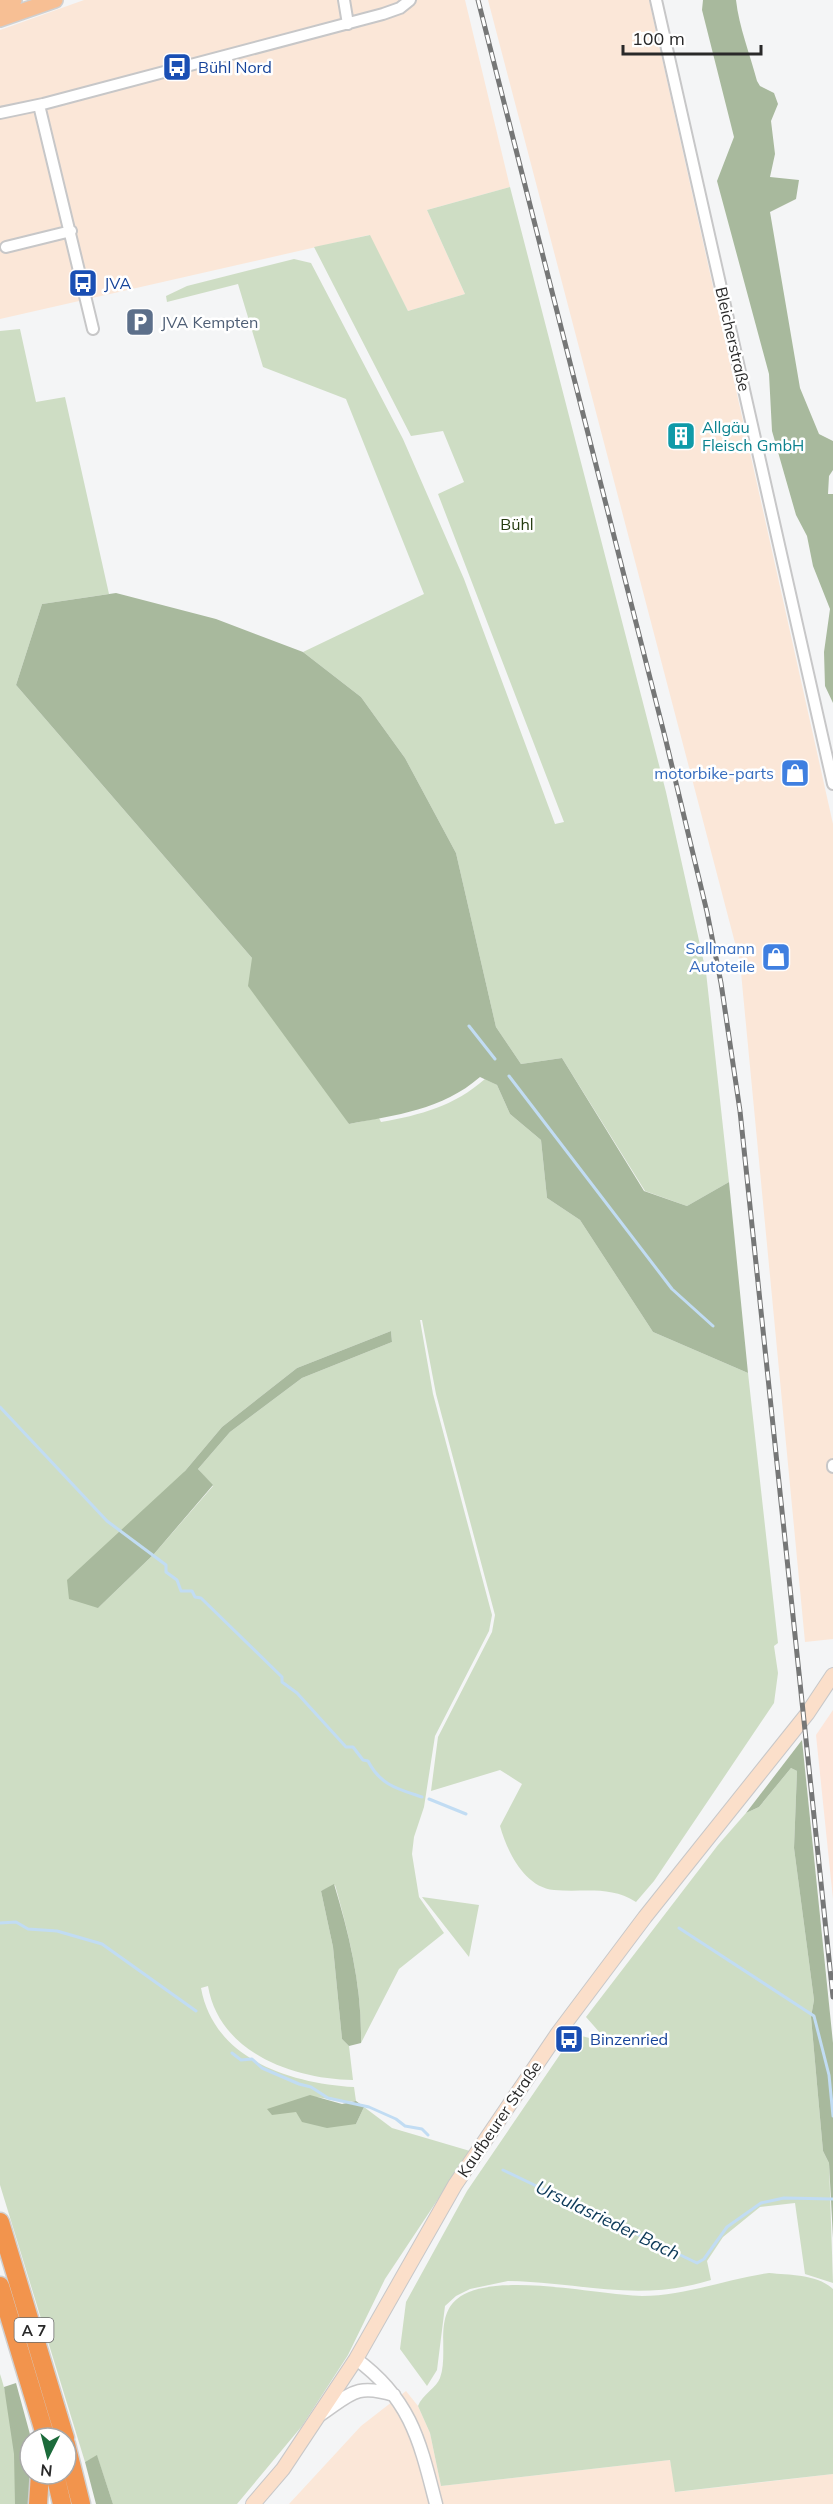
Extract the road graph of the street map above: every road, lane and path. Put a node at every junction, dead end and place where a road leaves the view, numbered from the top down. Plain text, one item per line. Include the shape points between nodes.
1 (14, 0) edge
2 (55, 0) edge
3 (344, 0) edge
4 (410, 0) edge
5 (656, 0) edge
6 (0, 5) edge
7 (0, 19) edge
8 (348, 24) junction
9 (39, 105) junction
10 (0, 113) edge
11 (71, 231) junction
12 (6, 246) dead end
13 (93, 329) dead end
14 (833, 784) edge
15 (833, 1675) edge
16 (833, 1685) edge
17 (820, 1698) junction
18 (0, 2222) edge
19 (0, 2286) edge
20 (356, 2359) junction
21 (396, 2395) junction
22 (36, 2398) junction
23 (320, 2415) junction
24 (35, 2426) edge
25 (43, 2426) edge
26 (60, 2426) edge
27 (39, 2486) edge
28 (58, 2486) edge
29 (76, 2486) edge
30 (38, 2504) edge
31 (62, 2504) edge
32 (81, 2504) edge
33 (253, 2504) edge
34 (436, 2504) edge

1 - 6 main road
2 - 7 main road
3 - 8 street
4 - 8 street via 400,8
5 - 14 street, Bleicherstraße
8 - 9 street
9 - 10 street
9 - 11 street
11 - 12 street
11 - 13 street
15 - 17 main road, Kaufbeurer Straße
16 - 17 main road, Kaufbeurer Straße
17 - 20 main road, Kaufbeurer Straße via 564,2025 455,2185
18 - 26 highway, A 7
19 - 22 highway, A 7
20 - 21 street
20 - 23 main road, Kaufbeurer Straße
21 - 23 street via 362,2388
21 - 34 street via 418,2437
22 - 24 highway
22 - 25 highway, A 7
23 - 33 main road, Kaufbeurer Straße
27 - 30 highway
28 - 31 highway
29 - 32 highway

